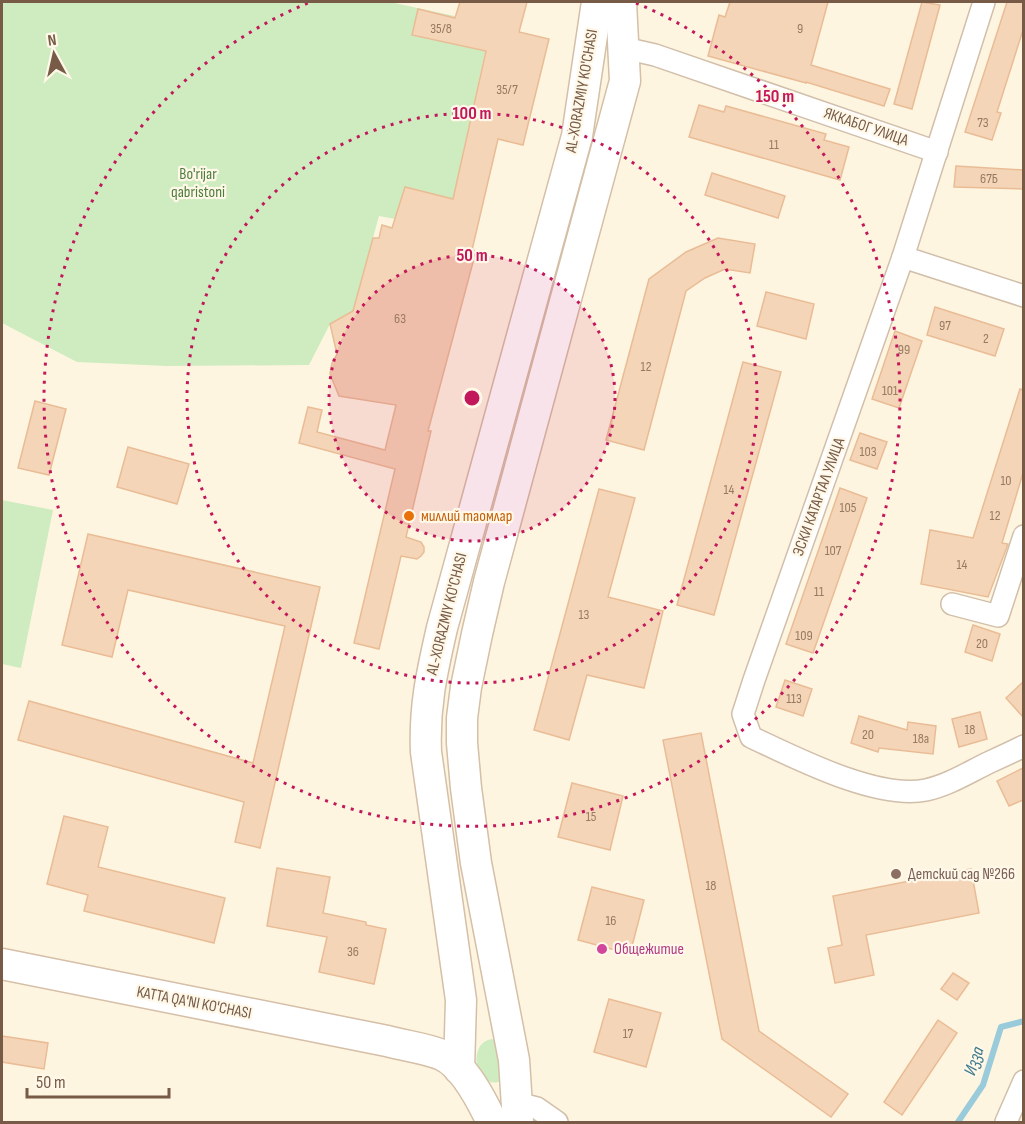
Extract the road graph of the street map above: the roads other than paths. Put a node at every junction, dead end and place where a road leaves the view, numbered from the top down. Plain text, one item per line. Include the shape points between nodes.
1 (597, 2) edge
2 (621, 2) edge
3 (984, 2) edge
4 (624, 48) junction
5 (937, 152) junction
6 (903, 257) junction
7 (1023, 296) edge
8 (1023, 536) edge
9 (952, 604) dead end
10 (1023, 747) edge
11 (2, 964) edge
12 (461, 1000) junction
13 (387, 1041) junction
14 (418, 1042) junction
15 (467, 1057) junction
16 (513, 1060) junction
17 (1023, 1081) edge
18 (517, 1113) edge
19 (492, 1122) edge
20 (557, 1122) edge
21 (1006, 1122) edge

1 - 12 main road, AL-XORAZMIY KO'CHASI via 577,136 441,628 428,692 426,752
2 - 4 main road, AL-XORAZMIY KO'CHASI
3 - 5 street, ЭСКИ КАТАРТАЛ УЛИЦА
4 - 5 street, ЯККАБОГ УЛИЦА via 655,55
4 - 16 main road, AL-XORAZMIY KO'CHASI via 625,81 489,582 464,702 462,743 471,826
5 - 6 street, ЭСКИ КАТАРТАЛ УЛИЦА
6 - 7 street
6 - 10 street, ЭСКИ КАТАРТАЛ УЛИЦА via 743,714 751,737 883,789 929,789
8 - 9 street via 998,616
11 - 13 main road, KATTA QA'NI KO'CHASI
12 - 14 main road via 445,1024
12 - 15 main road, AL-XORAZMIY KO'CHASI
13 - 14 main road
13 - 15 main road via 444,1056
14 - 15 main road
15 - 16 main road via 493,1034 502,1036
15 - 16 main road via 483,1092 498,1091 509,1084
15 - 19 main road
16 - 18 main road, AL-XORAZMIY KO'CHASI
17 - 21 street
18 - 20 street via 537,1108

